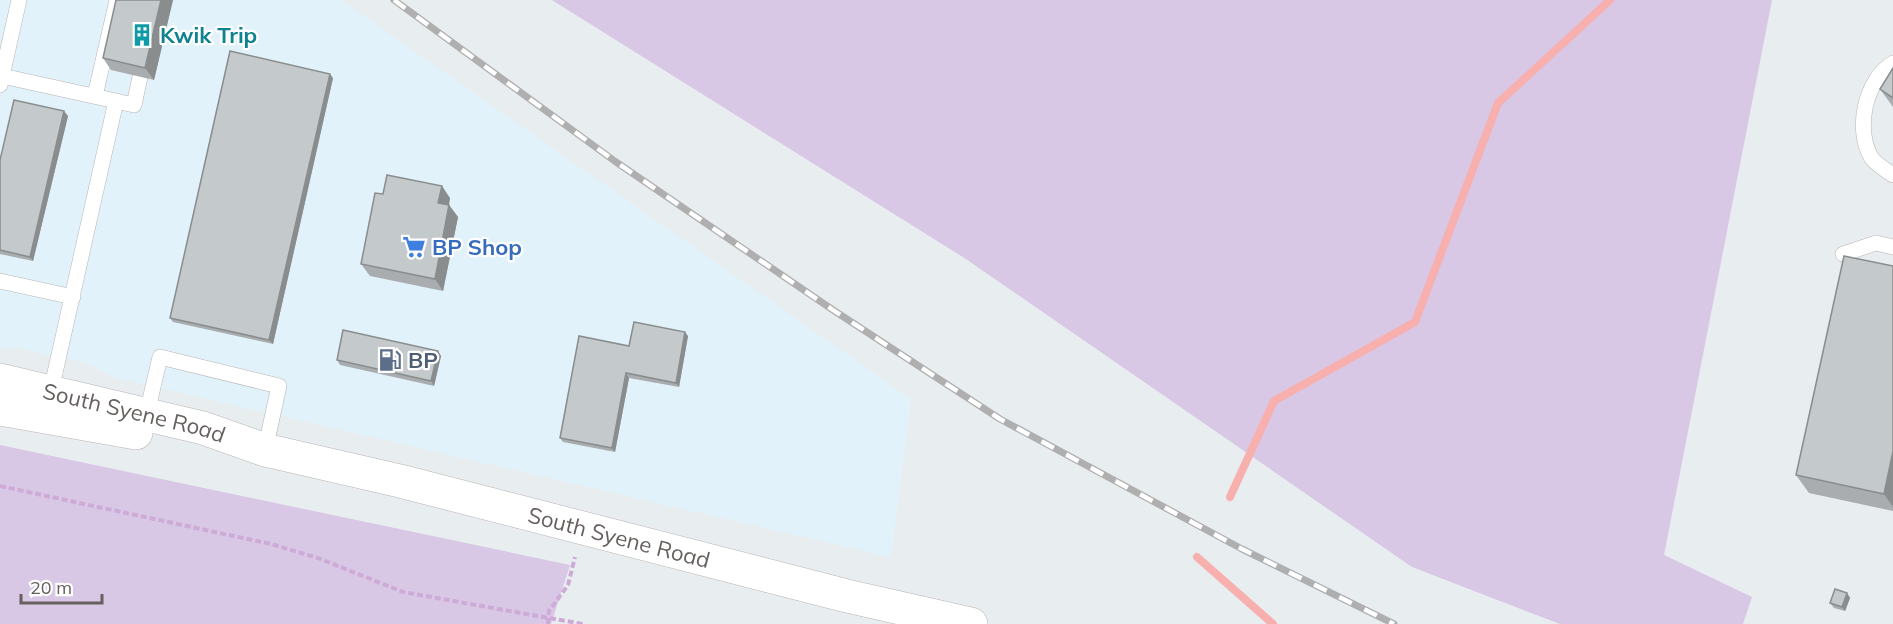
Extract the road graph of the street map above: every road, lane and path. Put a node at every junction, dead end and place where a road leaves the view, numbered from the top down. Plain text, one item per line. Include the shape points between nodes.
1 (19, 0) edge
2 (117, 0) edge
3 (3, 59) edge
4 (1893, 63) edge
5 (140, 77) edge
6 (1, 80) edge
7 (95, 96) junction
8 (116, 101) junction
9 (1893, 175) edge
10 (1893, 247) edge
11 (1843, 254) edge
12 (0, 281) edge
13 (73, 297) junction
14 (0, 380) edge
15 (48, 406) junction
16 (0, 409) edge
17 (144, 425) junction
18 (265, 450) junction
19 (0, 486) edge
20 (582, 529) junction
21 (548, 617) junction
22 (548, 624) edge
23 (583, 624) edge
24 (971, 624) edge

1 - 3 lane
2 - 7 lane
3 - 6 lane
4 - 9 lane via 1885,68 1865,104 1862,132 1871,159
5 - 8 lane via 134,105
6 - 7 lane
7 - 8 lane
8 - 13 lane
10 - 11 lane via 1876,243
12 - 13 lane
13 - 15 lane
14 - 15 street, South Syene Road
15 - 16 street, South Syene Road
15 - 17 street, South Syene Road
17 - 18 street, South Syene Road
17 - 18 lane via 160,357 279,386
18 - 20 street, South Syene Road
19 - 21 path via 271,544 403,592
20 - 21 path via 568,585
20 - 24 street, South Syene Road
21 - 22 path
21 - 23 path

